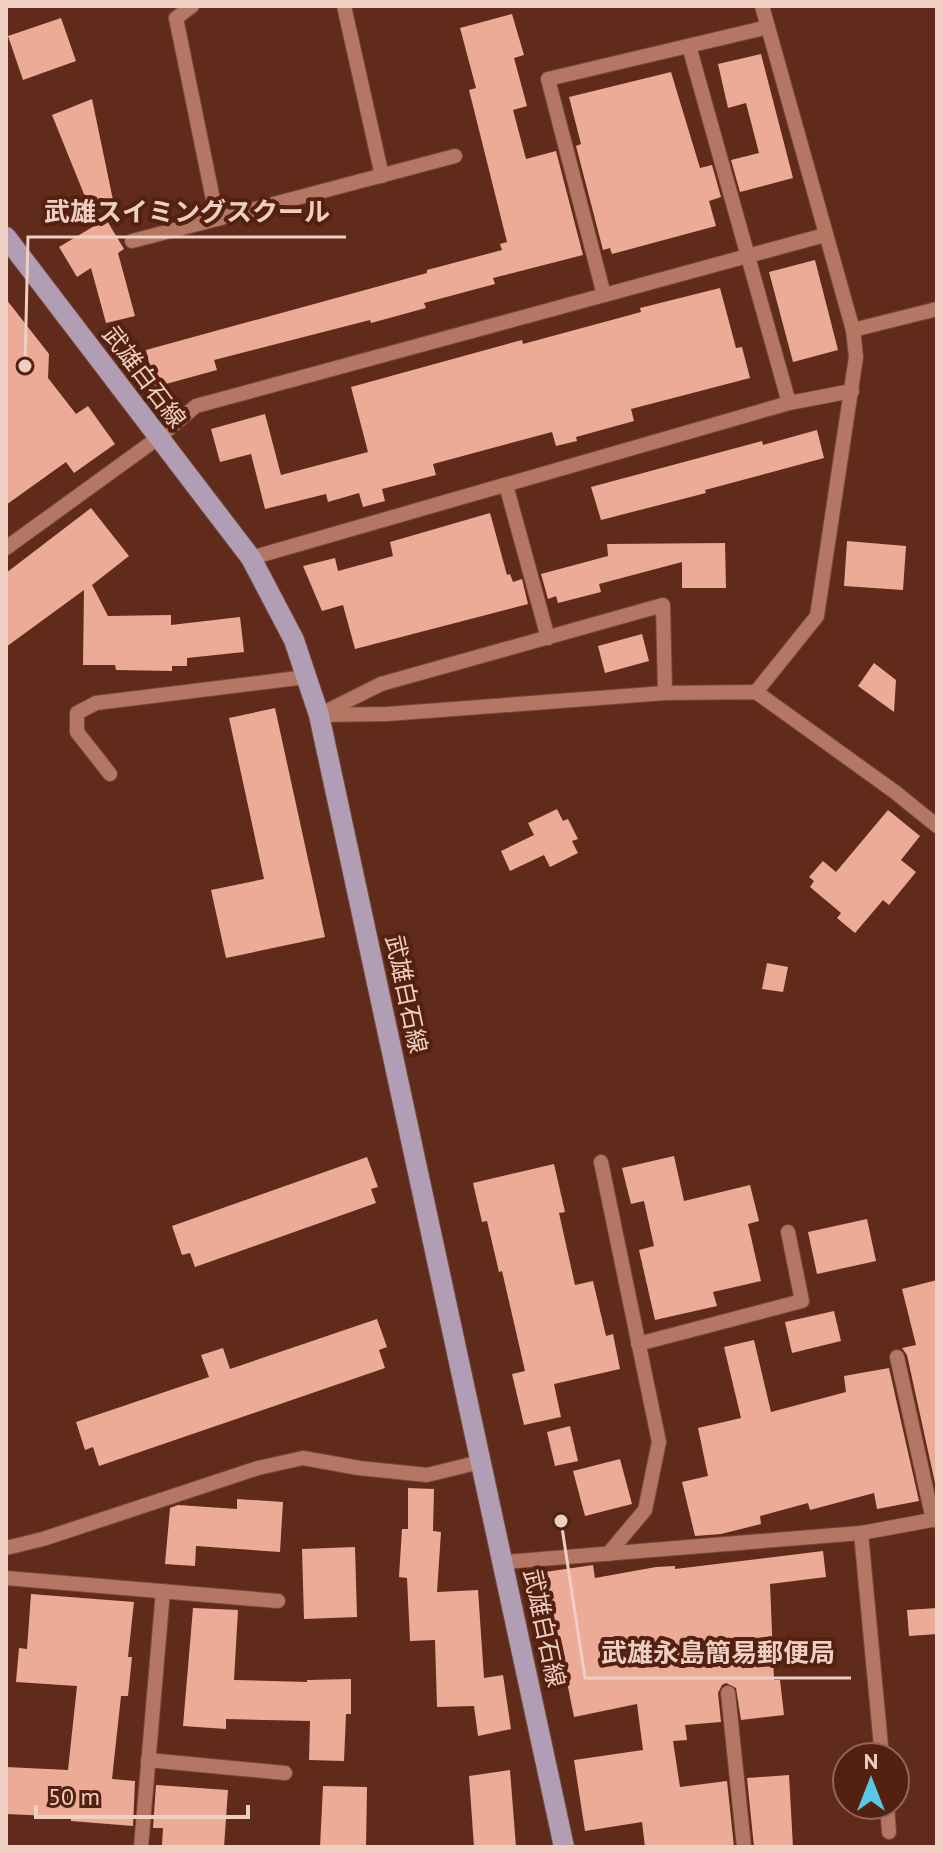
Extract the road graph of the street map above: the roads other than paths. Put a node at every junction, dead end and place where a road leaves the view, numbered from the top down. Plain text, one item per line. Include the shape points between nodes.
1 (192, 6) edge
2 (344, 6) edge
3 (762, 6) edge
4 (768, 27) junction
5 (689, 46) junction
6 (455, 156) dead end
7 (382, 176) junction
8 (217, 219) junction
9 (825, 235) junction
10 (6, 237) edge
11 (132, 241) dead end
12 (748, 256) junction
13 (604, 295) junction
14 (937, 309) edge
15 (853, 330) junction
16 (852, 391) junction
17 (789, 403) junction
18 (158, 438) junction
19 (506, 485) junction
20 (6, 548) edge
21 (251, 558) junction
22 (548, 638) junction
23 (306, 677) junction
24 (756, 692) junction
25 (665, 693) junction
26 (319, 715) junction
27 (110, 774) dead end
28 (937, 826) edge
29 (601, 1162) dead end
30 (788, 1232) dead end
31 (638, 1344) junction
32 (897, 1357) dead end
33 (480, 1462) junction
34 (935, 1520) edge
35 (861, 1533) junction
36 (6, 1548) edge
37 (608, 1554) junction
38 (504, 1562) junction
39 (6, 1578) edge
40 (163, 1591) junction
41 (278, 1601) dead end
42 (728, 1693) dead end
43 (880, 1741) edge
44 (148, 1760) junction
45 (285, 1773) dead end
46 (888, 1821) edge
47 (889, 1832) dead end
48 (141, 1847) edge
49 (564, 1847) edge
50 (744, 1847) edge

1 - 8 street via 176,18
2 - 7 street
3 - 4 street
4 - 5 street
4 - 9 street
5 - 12 street
5 - 13 street via 548,79
6 - 7 street
7 - 8 street
8 - 11 street
9 - 12 street
9 - 15 street
10 - 18 main road, 武雄白石線
12 - 13 street
12 - 17 street
13 - 18 street via 196,406
14 - 15 street
15 - 16 street
16 - 17 street
16 - 24 street via 817,616
17 - 19 street
18 - 20 street
18 - 21 main road, 武雄白石線
19 - 21 street
19 - 22 street
21 - 23 main road, 武雄白石線 via 294,640
22 - 25 street via 663,605
22 - 26 street via 381,684
23 - 26 main road, 武雄白石線
23 - 27 street via 96,703 77,713 77,732
24 - 25 street
24 - 28 street
25 - 26 street
26 - 33 main road, 武雄白石線
29 - 31 street
30 - 31 street via 802,1301
31 - 37 street via 659,1442 645,1510
32 - 34 street
33 - 36 street via 427,1475 303,1458
33 - 38 main road, 武雄白石線
34 - 35 street
35 - 37 street
35 - 43 street
37 - 38 street
38 - 49 main road, 武雄白石線
39 - 40 street
40 - 41 street
40 - 44 street
42 - 50 street
44 - 45 street
44 - 48 street
46 - 47 street

